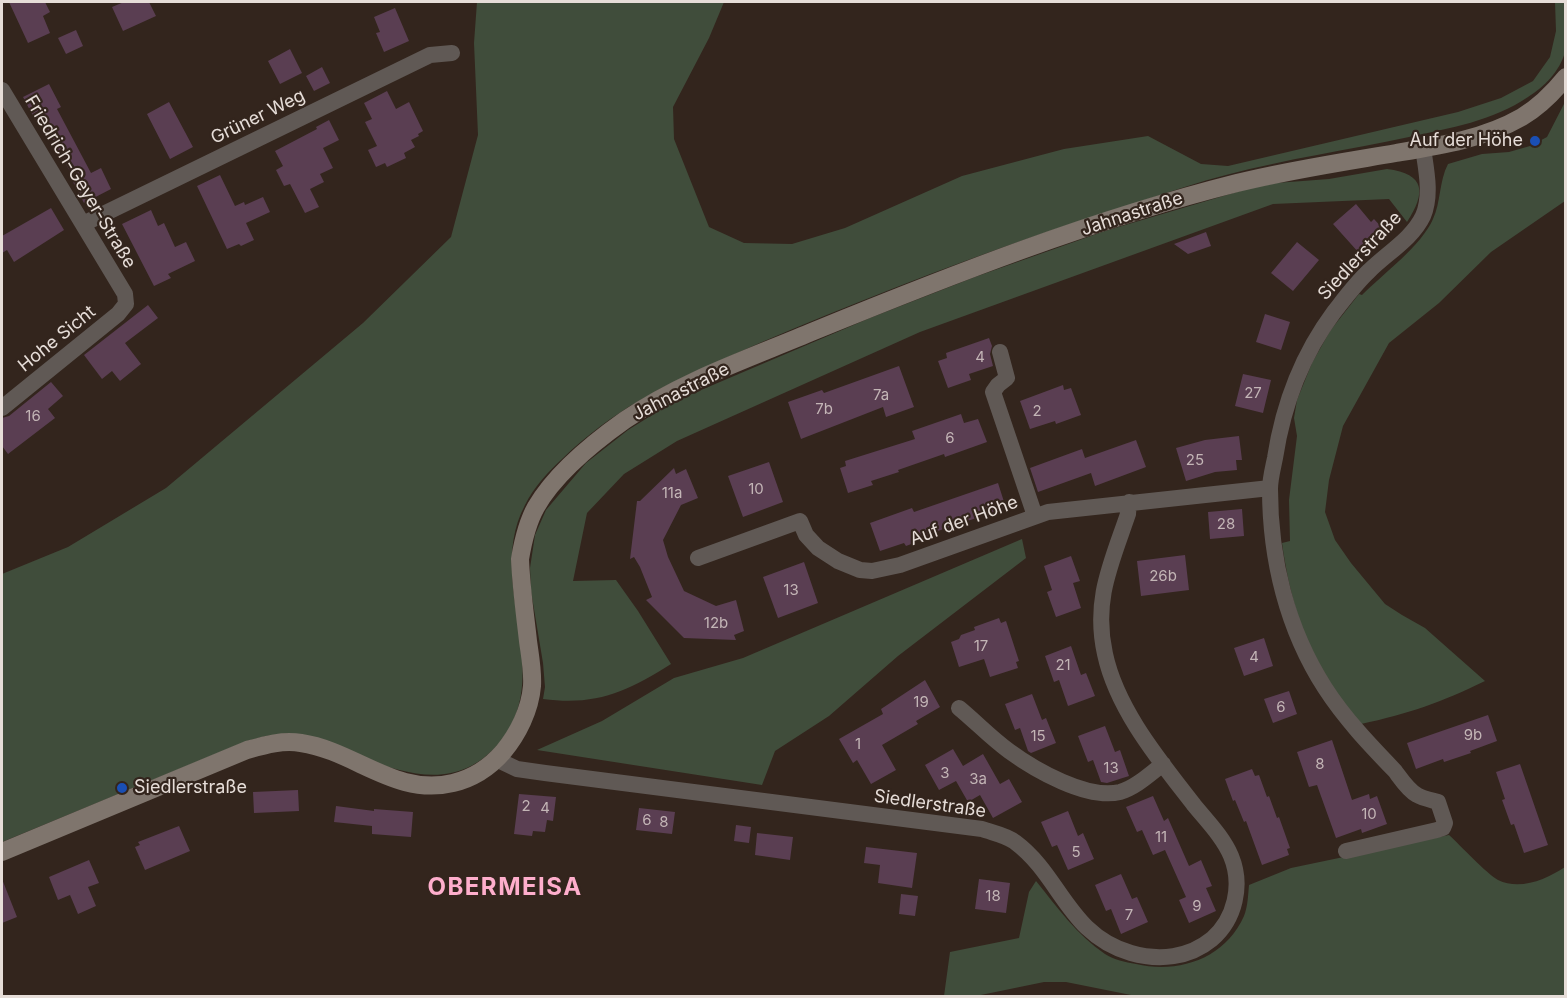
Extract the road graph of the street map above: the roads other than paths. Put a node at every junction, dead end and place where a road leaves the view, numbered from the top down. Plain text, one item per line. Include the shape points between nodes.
1 (452, 53) dead end
2 (1566, 77) edge
3 (4, 101) edge
4 (1423, 148) junction
5 (83, 224) junction
6 (125, 294) joint
7 (1000, 352) dead end
8 (2, 408) edge
9 (1270, 488) junction
10 (1129, 502) junction
11 (1035, 516) junction
12 (698, 558) dead end
13 (959, 708) dead end
14 (496, 759) junction
15 (1163, 764) junction
16 (1346, 851) dead end
17 (2, 852) edge

1 - 5 street, Grüner Weg via 429,55
2 - 4 street, Jahnastraße via 1554,93 1522,117 1479,135
3 - 5 street, Friedrich-Geyer-Straße
4 - 9 street, Siedlerstraße via 1427,177 1423,216 1347,295 1323,328 1288,400
4 - 14 street, Jahnastraße via 1239,182 1101,223 857,314 705,377 636,413 569,468 547,492 528,526 520,559 532,687 523,721
5 - 6 street, Friedrich-Geyer-Straße
6 - 8 street, Hohe Sicht via 126,304 118,315
7 - 11 street via 1007,378 993,392
9 - 10 street, Auf der Höhe
9 - 16 street, Siedlerstraße via 1281,585 1305,652 1341,711 1416,795 1438,802 1445,823 1437,830
10 - 11 street, Auf der Höhe
10 - 15 street, Siedlerstraße via 1104,583 1102,637 1111,675 1131,717
11 - 12 street, Auf der Höhe via 900,565 872,571 838,561 818,548 800,521
13 - 15 street via 1009,751 1090,792 1123,791
14 - 15 street, Siedlerstraße via 517,769 982,829 1015,842 1030,855 1074,916 1101,939 1128,952 1168,957 1191,952 1214,938 1234,906 1236,885 1231,857 1221,839
14 - 17 street, Jahnastraße via 460,782 415,786 316,747 299,742 274,743 247,750

